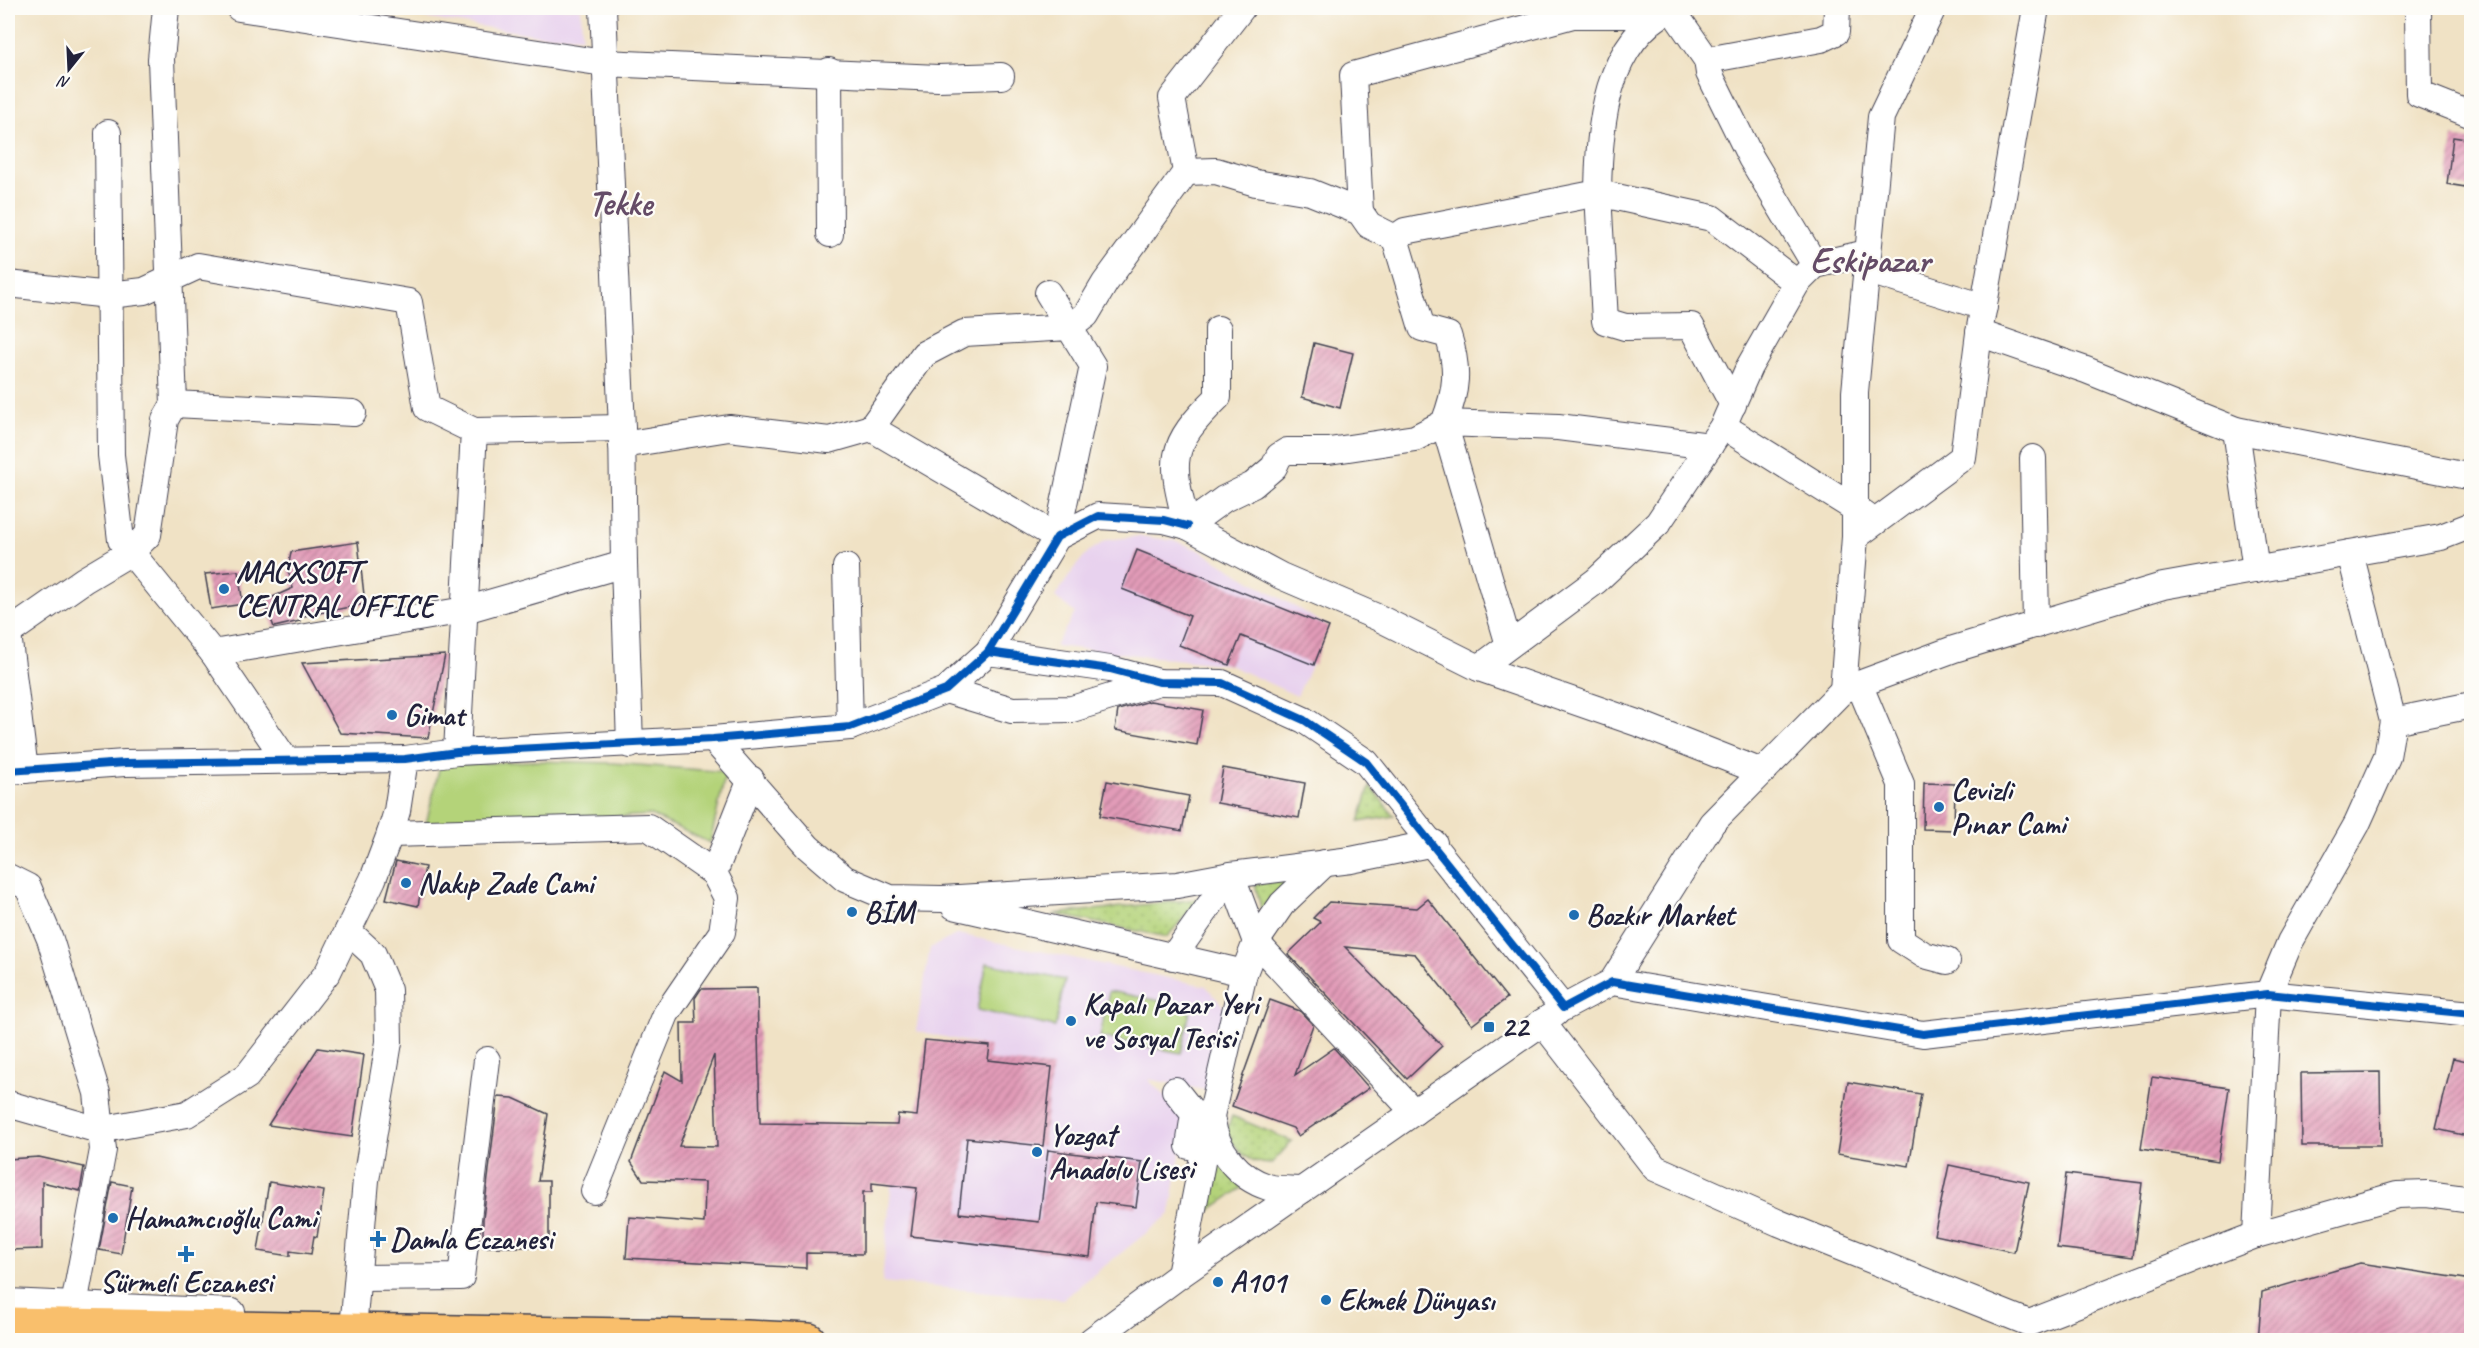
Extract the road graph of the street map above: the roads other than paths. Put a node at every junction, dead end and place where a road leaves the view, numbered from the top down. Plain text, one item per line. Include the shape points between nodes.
1 (166, 8) edge
2 (239, 8) edge
3 (603, 8) edge
4 (1242, 8) edge
5 (1837, 8) edge
6 (1933, 8) edge
7 (2036, 8) edge
8 (2418, 8) edge
9 (1667, 10) edge
10 (1573, 11) edge
11 (1707, 60) junction
12 (604, 63) junction
13 (829, 71) junction
14 (1001, 76) dead end
15 (2472, 115) edge
16 (108, 132) dead end
17 (1186, 172) junction
18 (1598, 193) junction
19 (1360, 212) junction
20 (830, 234) dead end
21 (1395, 238) junction
22 (1867, 262) junction
23 (1815, 265) junction
24 (168, 279) junction
25 (1797, 283) junction
26 (8, 285) edge
27 (1048, 293) dead end
28 (109, 295) junction
29 (1984, 307) junction
30 (1070, 327) junction
31 (1218, 329) dead end
32 (1979, 333) junction
33 (174, 404) junction
34 (353, 413) dead end
35 (1444, 423) junction
36 (1722, 426) junction
37 (872, 428) junction
38 (2236, 430) junction
39 (474, 431) junction
40 (622, 436) junction
41 (2033, 458) dead end
42 (2472, 477) edge
43 (1862, 522) junction
44 (2472, 525) edge
45 (1187, 526) junction
46 (1057, 537) junction
47 (131, 552) junction
48 (2350, 553) junction
49 (624, 564) junction
50 (846, 567) dead end
51 (2256, 570) junction
52 (465, 610) junction
53 (2036, 625) junction
54 (8, 634) edge
55 (1509, 645) junction
56 (988, 652) junction
57 (213, 653) junction
58 (1479, 668) junction
59 (1159, 682) junction
60 (1851, 687) junction
61 (946, 690) junction
62 (2472, 705) edge
63 (2393, 721) junction
64 (850, 727) junction
65 (713, 739) junction
66 (630, 745) junction
67 (457, 752) junction
68 (285, 759) junction
69 (405, 759) junction
70 (16, 771) edge
71 (1762, 772) junction
72 (751, 779) junction
73 (390, 834) junction
74 (1434, 843) junction
75 (1325, 863) junction
76 (714, 873) junction
77 (1231, 875) junction
78 (8, 877) edge
79 (921, 899) junction
80 (348, 931) junction
81 (1256, 942) junction
82 (1173, 957) junction
83 (1947, 961) dead end
84 (1244, 973) junction
85 (1612, 982) junction
86 (2268, 994) junction
87 (1563, 1008) junction
88 (2472, 1014) edge
89 (1542, 1022) junction
90 (487, 1060) dead end
91 (1175, 1090) dead end
92 (8, 1104) edge
93 (1414, 1113) junction
94 (1211, 1116) junction
95 (99, 1130) junction
96 (1302, 1190) junction
97 (594, 1191) dead end
98 (2472, 1200) edge
99 (1189, 1229) junction
100 (2256, 1235) junction
101 (1180, 1275) junction
102 (358, 1278) junction
103 (8, 1302) edge
104 (74, 1305) junction
105 (354, 1318) junction
106 (8, 1324) edge
107 (747, 1337) junction
108 (809, 1341) edge
109 (1092, 1341) edge

1 - 24 street via 161,59
2 - 12 street
3 - 12 street
4 - 17 street via 1172,98
5 - 11 street via 1836,32 1821,39
6 - 22 street via 1881,117
7 - 29 street
8 - 15 street via 2419,94
9 - 10 street
9 - 11 street
9 - 18 street via 1631,43 1617,65 1601,123
10 - 19 street via 1353,75
11 - 23 street via 1709,73 1751,158
12 - 13 street
12 - 40 street
13 - 14 street via 938,78
13 - 20 street
16 - 28 street
17 - 19 street via 1216,171 1310,192
17 - 30 street via 1086,315
18 - 21 street via 1405,231
18 - 25 street via 1712,218
18 - 36 street via 1605,321 1625,327 1691,326
19 - 21 street via 1369,225
21 - 35 street via 1422,328 1448,335 1453,350 1457,372
22 - 23 street
22 - 29 street
22 - 43 street via 1855,392
23 - 25 street
24 - 28 street via 144,291
24 - 33 street
24 - 39 street via 198,266 409,302 427,408
25 - 36 street via 1749,368
26 - 28 street
27 - 30 street
28 - 47 street via 111,455 121,540
29 - 32 street
30 - 37 street via 964,333 924,354
30 - 46 street via 1093,366
31 - 45 street via 1218,397 1181,439 1174,466
32 - 38 street via 2086,370
32 - 43 street via 1963,457
33 - 34 street
33 - 47 street via 165,420 148,535
35 - 36 street
35 - 45 street via 1415,438 1329,451 1287,451 1252,485 1224,499
35 - 55 street
36 - 43 street
36 - 55 street via 1658,523 1596,581
37 - 40 street via 829,440 729,428
37 - 46 street
38 - 42 street
38 - 51 street
39 - 40 street
39 - 52 street
40 - 49 street
41 - 53 street
43 - 60 street
44 - 48 street via 2441,537
45 - 46 street via 1164,520 1098,516
45 - 58 street via 1281,576 1379,618
46 - 56 street
47 - 54 street
47 - 57 street
48 - 51 street
48 - 63 street
49 - 52 street
49 - 66 street
50 - 64 street
51 - 53 street via 2163,586
52 - 57 street
52 - 67 street
53 - 60 street via 1954,649
54 - 70 street
55 - 58 street
56 - 59 street via 1110,669
56 - 61 street
57 - 68 street
58 - 71 street
59 - 61 street via 1072,709 1012,710
59 - 74 street via 1222,684 1304,720 1366,762
60 - 71 street
60 - 83 street via 1901,784 1901,940 1924,955
61 - 64 street
62 - 63 street
63 - 86 street via 2387,757 2357,824 2290,942
64 - 65 street
65 - 66 street
65 - 72 street
66 - 67 street
67 - 69 street
68 - 69 street
68 - 70 street via 125,763
69 - 73 street
71 - 85 street via 1712,823
72 - 76 street
72 - 79 street via 808,847 845,879 890,898
73 - 76 street via 648,827
73 - 80 street
74 - 75 street
74 - 87 street
75 - 77 street
75 - 81 street via 1282,904
76 - 97 street via 727,898 722,932 666,1014
77 - 79 street via 1177,885
77 - 81 street
77 - 82 street
78 - 95 street via 28,887 50,939 97,1093
79 - 82 street
80 - 95 street via 328,972 246,1076 187,1114
80 - 102 street via 373,954 388,990 389,1042 366,1180
81 - 84 street
81 - 93 street
82 - 84 street
84 - 94 street
85 - 86 street via 1923,1034
85 - 87 street
86 - 88 street
86 - 100 street
87 - 89 street
89 - 93 street
89 - 100 street via 1655,1168 1779,1223 2029,1323
90 - 102 street via 461,1277
91 - 99 street via 1194,1113 1180,1201
92 - 95 street
93 - 96 street
94 - 96 street via 1213,1134 1224,1155 1247,1176 1269,1187
94 - 99 street
95 - 104 street via 103,1150
96 - 101 street
98 - 100 street via 2397,1195
99 - 101 street
101 - 109 street
102 - 105 street
103 - 104 street
104 - 105 street
105 - 107 street
106 - 107 highway
107 - 108 highway

